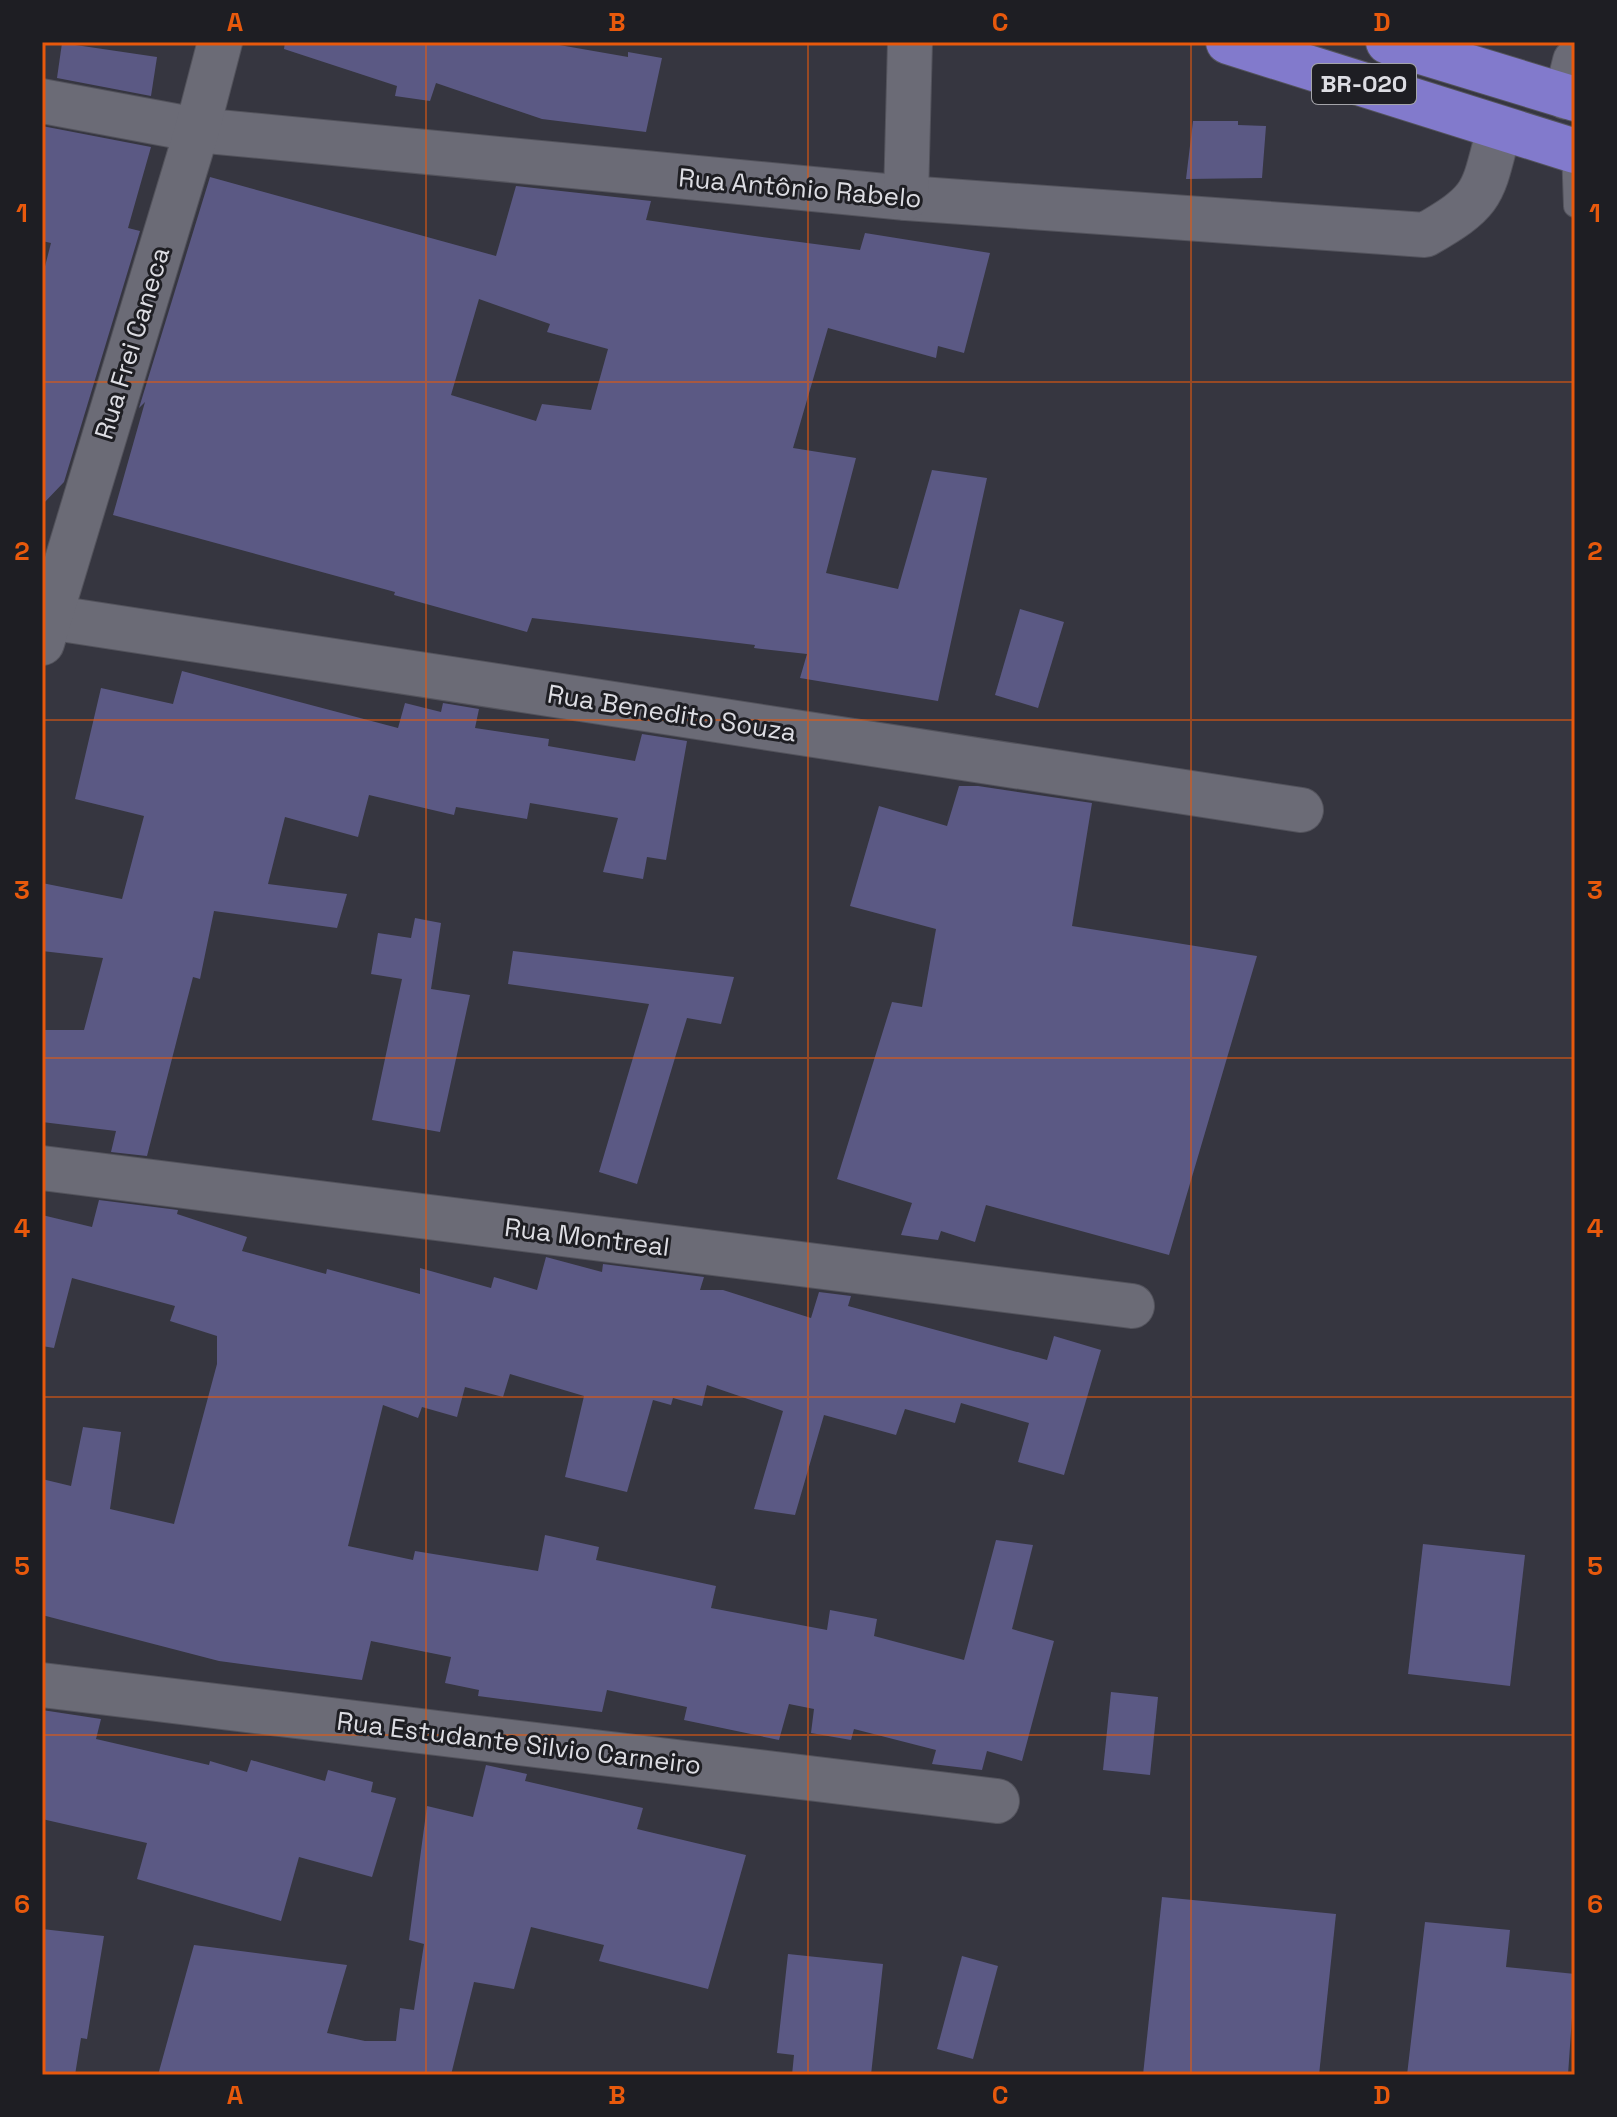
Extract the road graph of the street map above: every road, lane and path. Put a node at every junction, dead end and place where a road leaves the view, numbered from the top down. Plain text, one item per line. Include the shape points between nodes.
1 (220, 42) edge
2 (910, 42) edge
3 (1228, 42) edge
4 (1388, 42) edge
5 (1572, 86) edge
6 (42, 101) edge
7 (1499, 129) junction
8 (197, 130) junction
9 (1574, 151) edge
10 (906, 198) junction
11 (1575, 206) edge
12 (44, 626) edge
13 (1301, 810) dead end
14 (42, 1168) edge
15 (1132, 1306) dead end
16 (42, 1685) edge
17 (997, 1801) dead end

1 - 8 street, Rua Frei Caneca
2 - 10 street
3 - 7 highway, BR-020
4 - 5 highway, BR-020
6 - 8 street, Rua Antônio Rabelo
7 - 9 highway, BR-020
7 - 10 street, Rua Antônio Rabelo via 1483,189 1466,212 1425,235
8 - 10 street, Rua Antônio Rabelo
8 - 12 street, Rua Frei Caneca
9 - 11 lane
12 - 13 street, Rua Benedito Souza
14 - 15 street, Rua Montreal
16 - 17 street, Rua Estudante Silvio Carneiro

